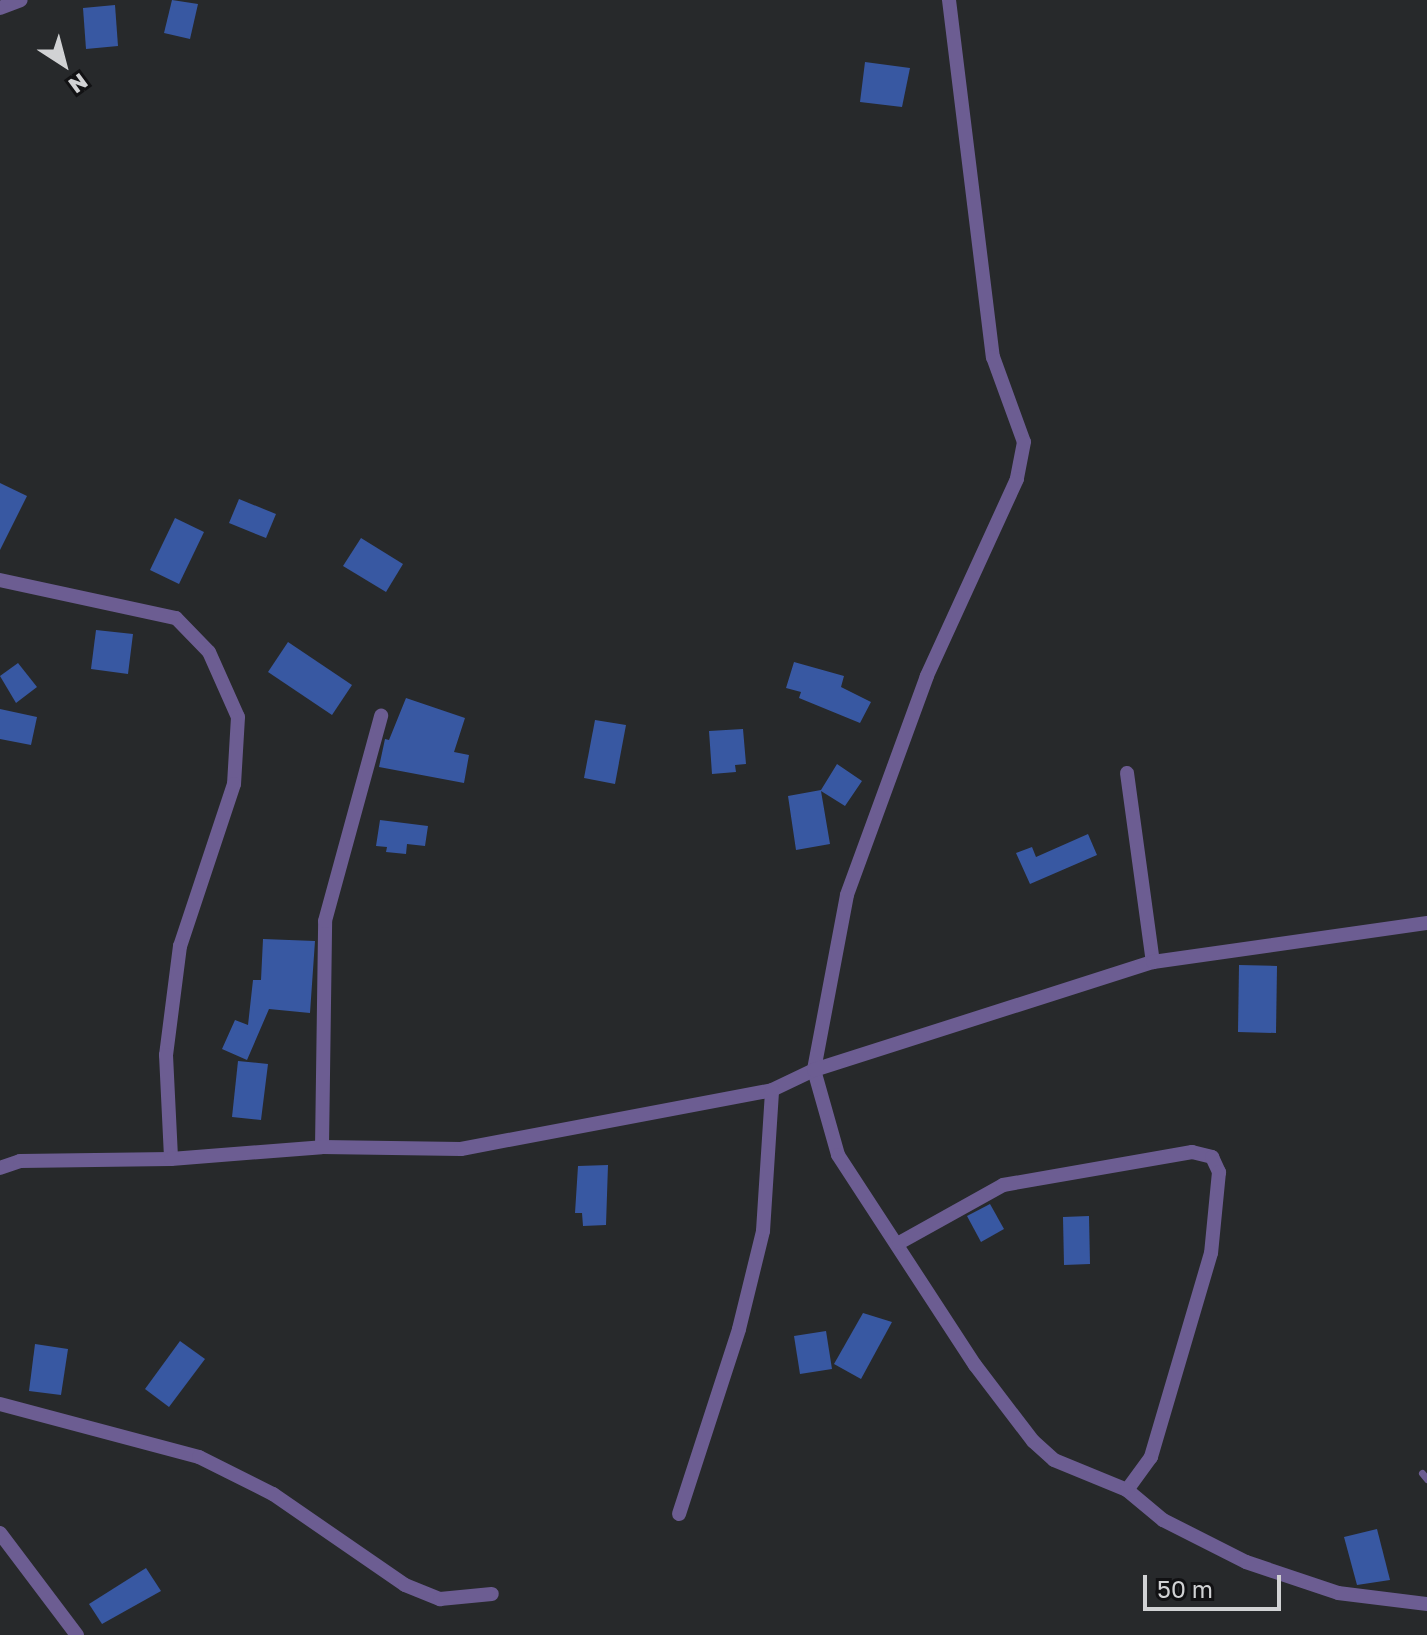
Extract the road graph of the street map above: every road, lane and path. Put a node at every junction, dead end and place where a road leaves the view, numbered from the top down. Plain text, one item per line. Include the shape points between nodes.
1 (21, 0) edge
2 (949, 0) edge
3 (0, 8) edge
4 (0, 580) edge
5 (381, 716) dead end
6 (1127, 773) dead end
7 (1427, 923) edge
8 (1153, 962) junction
9 (814, 1070) junction
10 (772, 1090) junction
11 (322, 1147) junction
12 (171, 1159) junction
13 (0, 1168) edge
14 (899, 1243) junction
15 (0, 1404) edge
16 (1127, 1490) junction
17 (679, 1514) dead end
18 (0, 1533) edge
19 (492, 1594) dead end
20 (1427, 1604) edge
21 (77, 1635) edge

1 - 3 street
2 - 9 street via 993,357 1024,442 1017,479 927,676 847,895
4 - 12 street via 176,618 209,652 238,717 234,784 180,946 166,1055
5 - 11 street via 325,921
6 - 8 street
7 - 8 street
8 - 9 street
9 - 10 street
9 - 14 street via 838,1155
10 - 11 street via 461,1149
10 - 17 street via 763,1231 739,1329
11 - 12 street
12 - 13 street via 20,1161
14 - 16 street via 975,1365 1033,1441 1054,1460
14 - 16 street via 1003,1185 1192,1152 1212,1157 1219,1172 1211,1253 1151,1457
15 - 19 street via 199,1457 273,1494 405,1585 440,1599
16 - 20 street via 1163,1520 1246,1562 1338,1593
18 - 21 street

